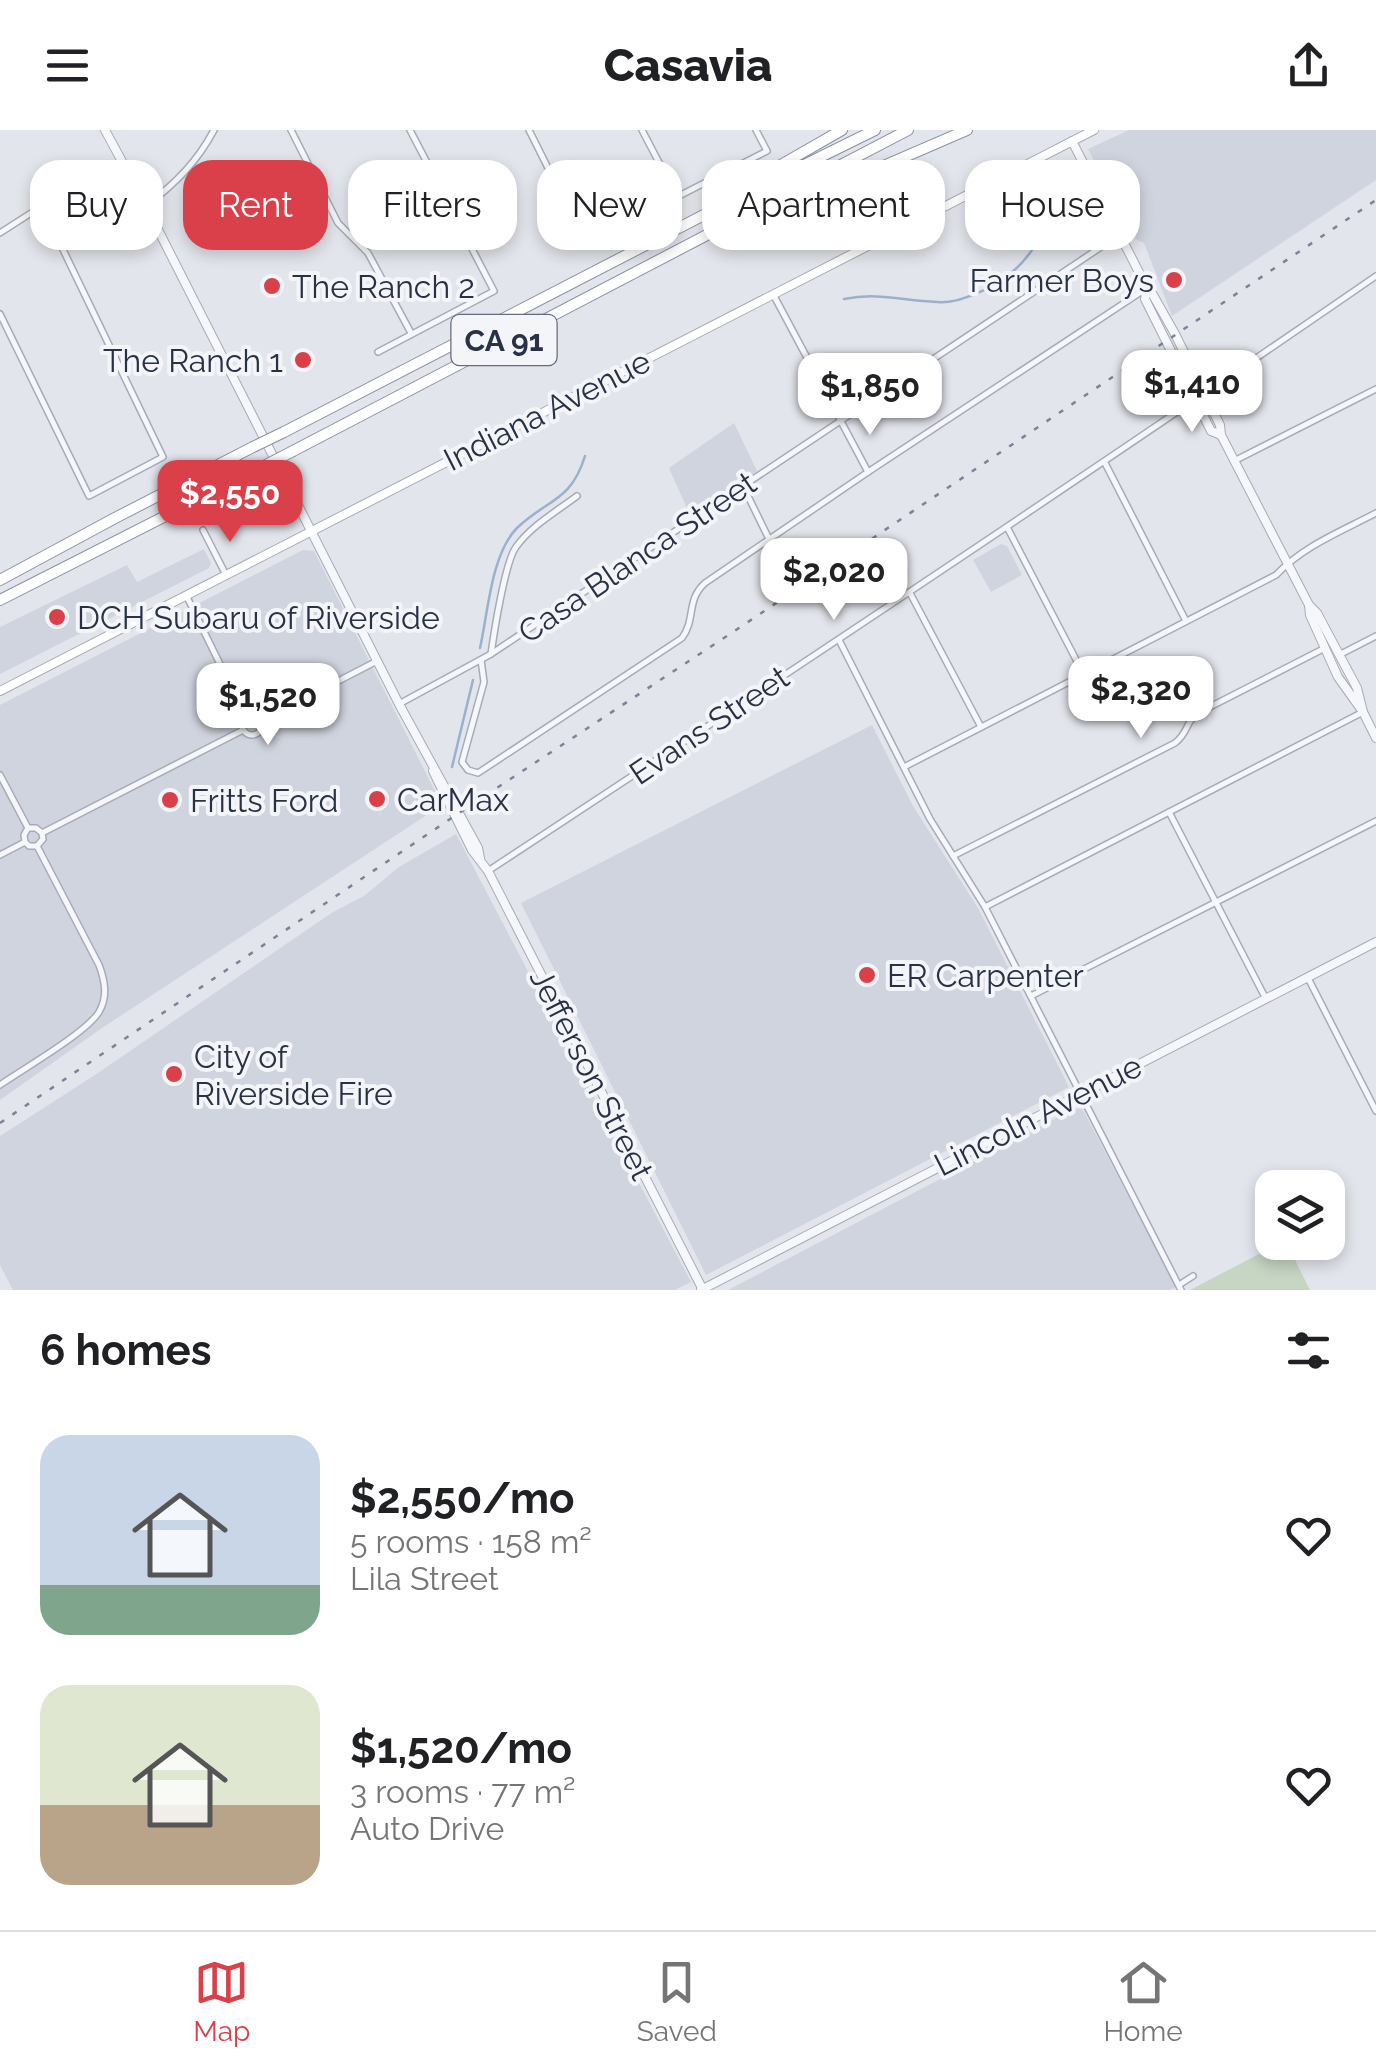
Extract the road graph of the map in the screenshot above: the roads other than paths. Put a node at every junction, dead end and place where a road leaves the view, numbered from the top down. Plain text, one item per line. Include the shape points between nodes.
1 (106, 130) edge
2 (214, 130) edge
3 (291, 130) edge
4 (410, 130) edge
5 (528, 130) edge
6 (642, 130) edge
7 (756, 130) edge
8 (842, 130) edge
9 (874, 130) edge
10 (908, 130) edge
11 (968, 130) edge
12 (1066, 130) edge
13 (1094, 130) edge
14 (1072, 141) junction
15 (121, 160) edge
16 (543, 160) edge
17 (790, 160) edge
18 (814, 160) edge
19 (850, 160) edge
20 (898, 160) edge
21 (1082, 160) edge
22 (163, 193) edge
23 (30, 214) edge
24 (702, 216) edge
25 (0, 233) edge
26 (702, 236) edge
27 (163, 239) edge
28 (63, 250) edge
29 (1096, 250) edge
30 (1128, 250) edge
31 (1376, 276) edge
32 (1146, 288) junction
33 (773, 294) junction
34 (0, 314) edge
35 (412, 333) junction
36 (378, 352) dead end
37 (1376, 389) edge
38 (1205, 394) junction
39 (1197, 400) junction
40 (841, 422) junction
41 (1221, 435) junction
42 (1234, 460) junction
43 (1104, 463) junction
44 (868, 472) junction
45 (744, 487) junction
46 (576, 496) dead end
47 (1376, 513) edge
48 (1007, 527) junction
49 (203, 530) dead end
50 (312, 532) junction
51 (768, 539) junction
52 (1288, 562) junction
53 (226, 575) junction
54 (0, 580) edge
55 (910, 593) junction
56 (186, 596) junction
57 (0, 600) edge
58 (1186, 620) junction
59 (1376, 636) edge
60 (839, 640) junction
61 (1329, 646) junction
62 (491, 654) junction
63 (1338, 656) junction
64 (481, 660) junction
65 (377, 661) junction
66 (1083, 674) junction
67 (0, 691) edge
68 (399, 704) junction
69 (1363, 712) junction
70 (246, 717) junction
71 (261, 720) junction
72 (980, 727) junction
73 (243, 730) junction
74 (1376, 738) edge
75 (903, 768) junction
76 (0, 774) edge
77 (1169, 812) junction
78 (1376, 822) edge
79 (28, 828) junction
80 (42, 833) junction
81 (25, 842) junction
82 (37, 846) junction
83 (0, 855) edge
84 (954, 856) junction
85 (488, 871) junction
86 (1216, 903) junction
87 (985, 907) junction
88 (1376, 942) edge
89 (1308, 978) junction
90 (1030, 996) junction
91 (1266, 999) junction
92 (0, 1084) edge
93 (1080, 1093) junction
94 (1376, 1111) edge
95 (1194, 1276) dead end
96 (1180, 1287) edge
97 (702, 1290) edge

1 - 15 street, Jefferson Street
2 - 22 street via 202,154
3 - 35 street via 338,223 368,253
4 - 35 street via 494,291
5 - 16 street
6 - 7 street via 677,197 767,151
8 - 17 highway
9 - 18 highway, CA 91
10 - 19 highway, CA 91
11 - 20 highway
12 - 14 main road
13 - 14 main road, Indiana Avenue
14 - 21 street
14 - 33 main road, Indiana Avenue
23 - 25 street
24 - 54 highway, CA 91, bridge
26 - 57 highway, CA 91, bridge
27 - 50 street, Jefferson Street
28 - 34 street via 163,457 89,496
29 - 40 street, Casa Blanca Street
30 - 32 street
31 - 38 street, Evans Street
32 - 38 street
32 - 39 street via 1144,300
32 - 44 street
33 - 40 street
33 - 50 main road, Indiana Avenue
35 - 36 street
37 - 42 street
38 - 39 street, Evans Street
38 - 41 street
39 - 41 street via 1210,430
39 - 43 street, Evans Street
40 - 44 street
40 - 45 street, Casa Blanca Street
41 - 42 street
42 - 52 street
43 - 48 street, Evans Street
43 - 58 street
44 - 51 street
45 - 51 street
45 - 62 street, Casa Blanca Street
46 - 62 street via 513,551
47 - 52 street
48 - 55 street, Evans Street
48 - 66 street
49 - 53 street
50 - 53 main road, Indiana Avenue
50 - 65 street, Jefferson Street
51 - 64 street via 698,590 682,638 478,773 462,762 484,682
52 - 58 street
52 - 61 street
53 - 56 main road, Indiana Avenue
55 - 60 street, Evans Street
55 - 72 street
56 - 67 main road, Indiana Avenue
56 - 70 street
58 - 66 street
59 - 63 street
60 - 75 street
60 - 85 street, Evans Street
61 - 63 street
61 - 69 street via 1338,678
61 - 84 street via 1200,712 1175,743
62 - 64 street, Casa Blanca Street
63 - 69 street
64 - 68 street, Casa Blanca Street
65 - 68 street, Jefferson Street
65 - 71 street
66 - 72 street
68 - 85 street, Jefferson Street
69 - 74 street
69 - 77 street
70 - 71 street
70 - 73 street
71 - 73 street via 257,734
72 - 75 street
73 - 80 street
75 - 84 street
76 - 79 street
77 - 86 street
77 - 87 street
78 - 86 street
79 - 80 street
79 - 81 street
80 - 82 street
81 - 82 street
81 - 83 street
82 - 92 street via 98,965 104,994 89,1025
84 - 87 street
85 - 97 street, Jefferson Street
86 - 90 street
86 - 91 street
87 - 90 street
88 - 89 street, Lincoln Avenue
89 - 91 street, Lincoln Avenue
89 - 94 street
90 - 93 street
91 - 93 street, Lincoln Avenue
93 - 96 street
93 - 97 street, Lincoln Avenue
95 - 96 street

